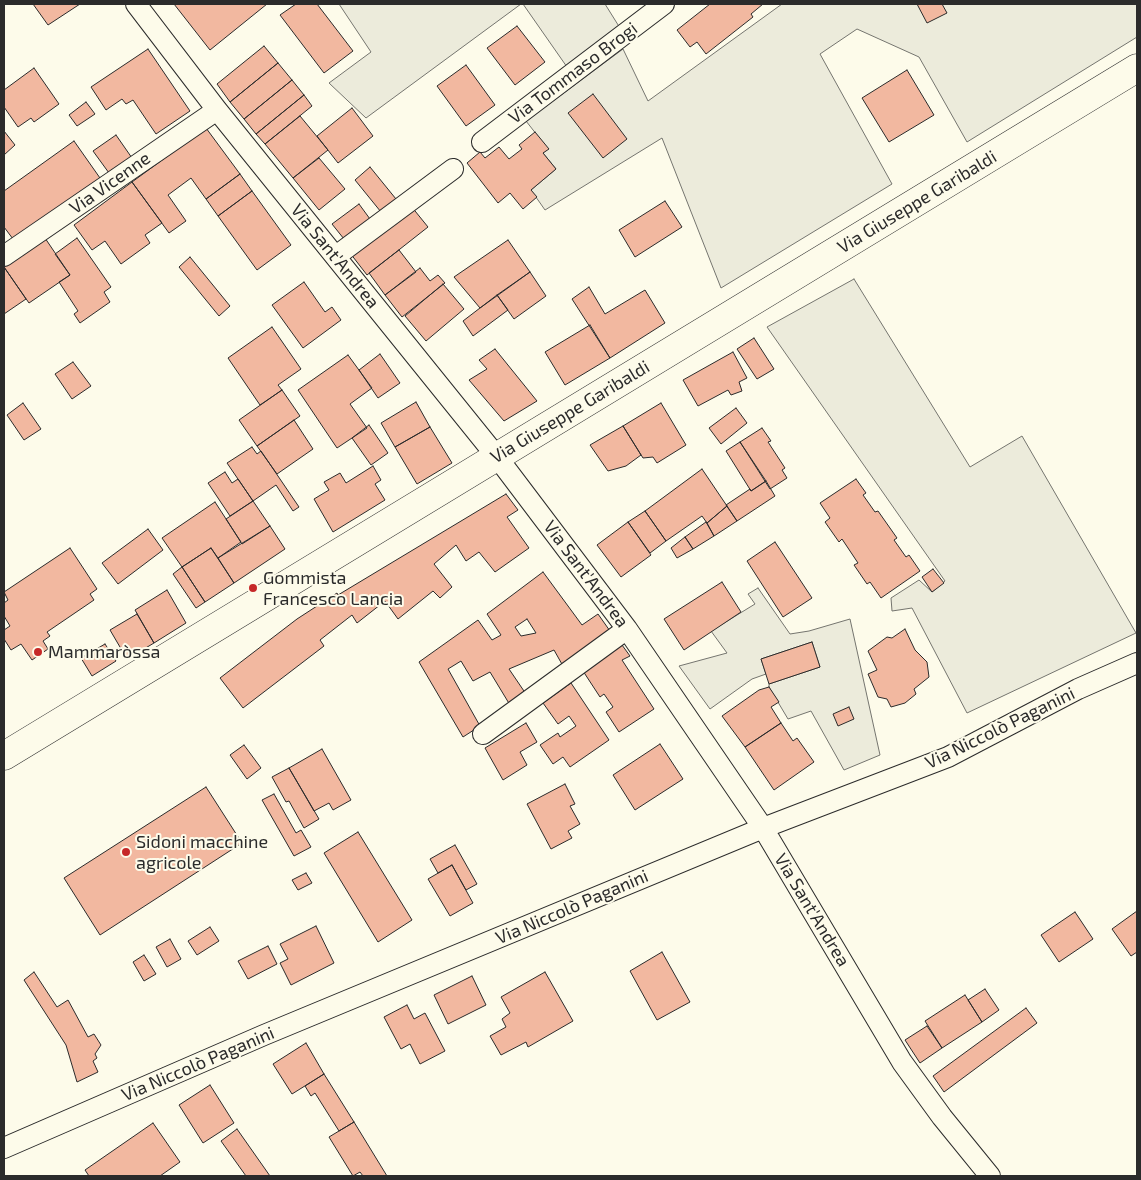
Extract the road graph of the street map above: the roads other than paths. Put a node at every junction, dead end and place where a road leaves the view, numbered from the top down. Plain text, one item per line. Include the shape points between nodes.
1 (136, 4) edge
2 (664, 4) edge
3 (1137, 68) edge
4 (217, 110) junction
5 (482, 142) dead end
6 (453, 169) dead end
7 (4, 256) edge
8 (336, 256) junction
9 (497, 456) junction
10 (627, 629) junction
11 (1137, 662) edge
12 (483, 734) dead end
13 (4, 756) edge
14 (763, 828) junction
15 (4, 1148) edge
16 (990, 1176) edge

1 - 4 street, Via Sant'Andrea
2 - 5 street, Via Tommaso Brogi
3 - 9 street, Via Giuseppe Garibaldi
4 - 7 street, Via Vicenne
4 - 8 street, Via Sant'Andrea
6 - 8 street
8 - 9 street, Via Sant'Andrea
9 - 10 street, Via Sant'Andrea
9 - 13 street, Via Giuseppe Garibaldi
10 - 12 street
10 - 14 street, Via Sant'Andrea
11 - 14 street, Via Niccolò Paganini via 948,757
14 - 15 street, Via Niccolò Paganini
14 - 16 street, Via Sant'Andrea via 902,1062

